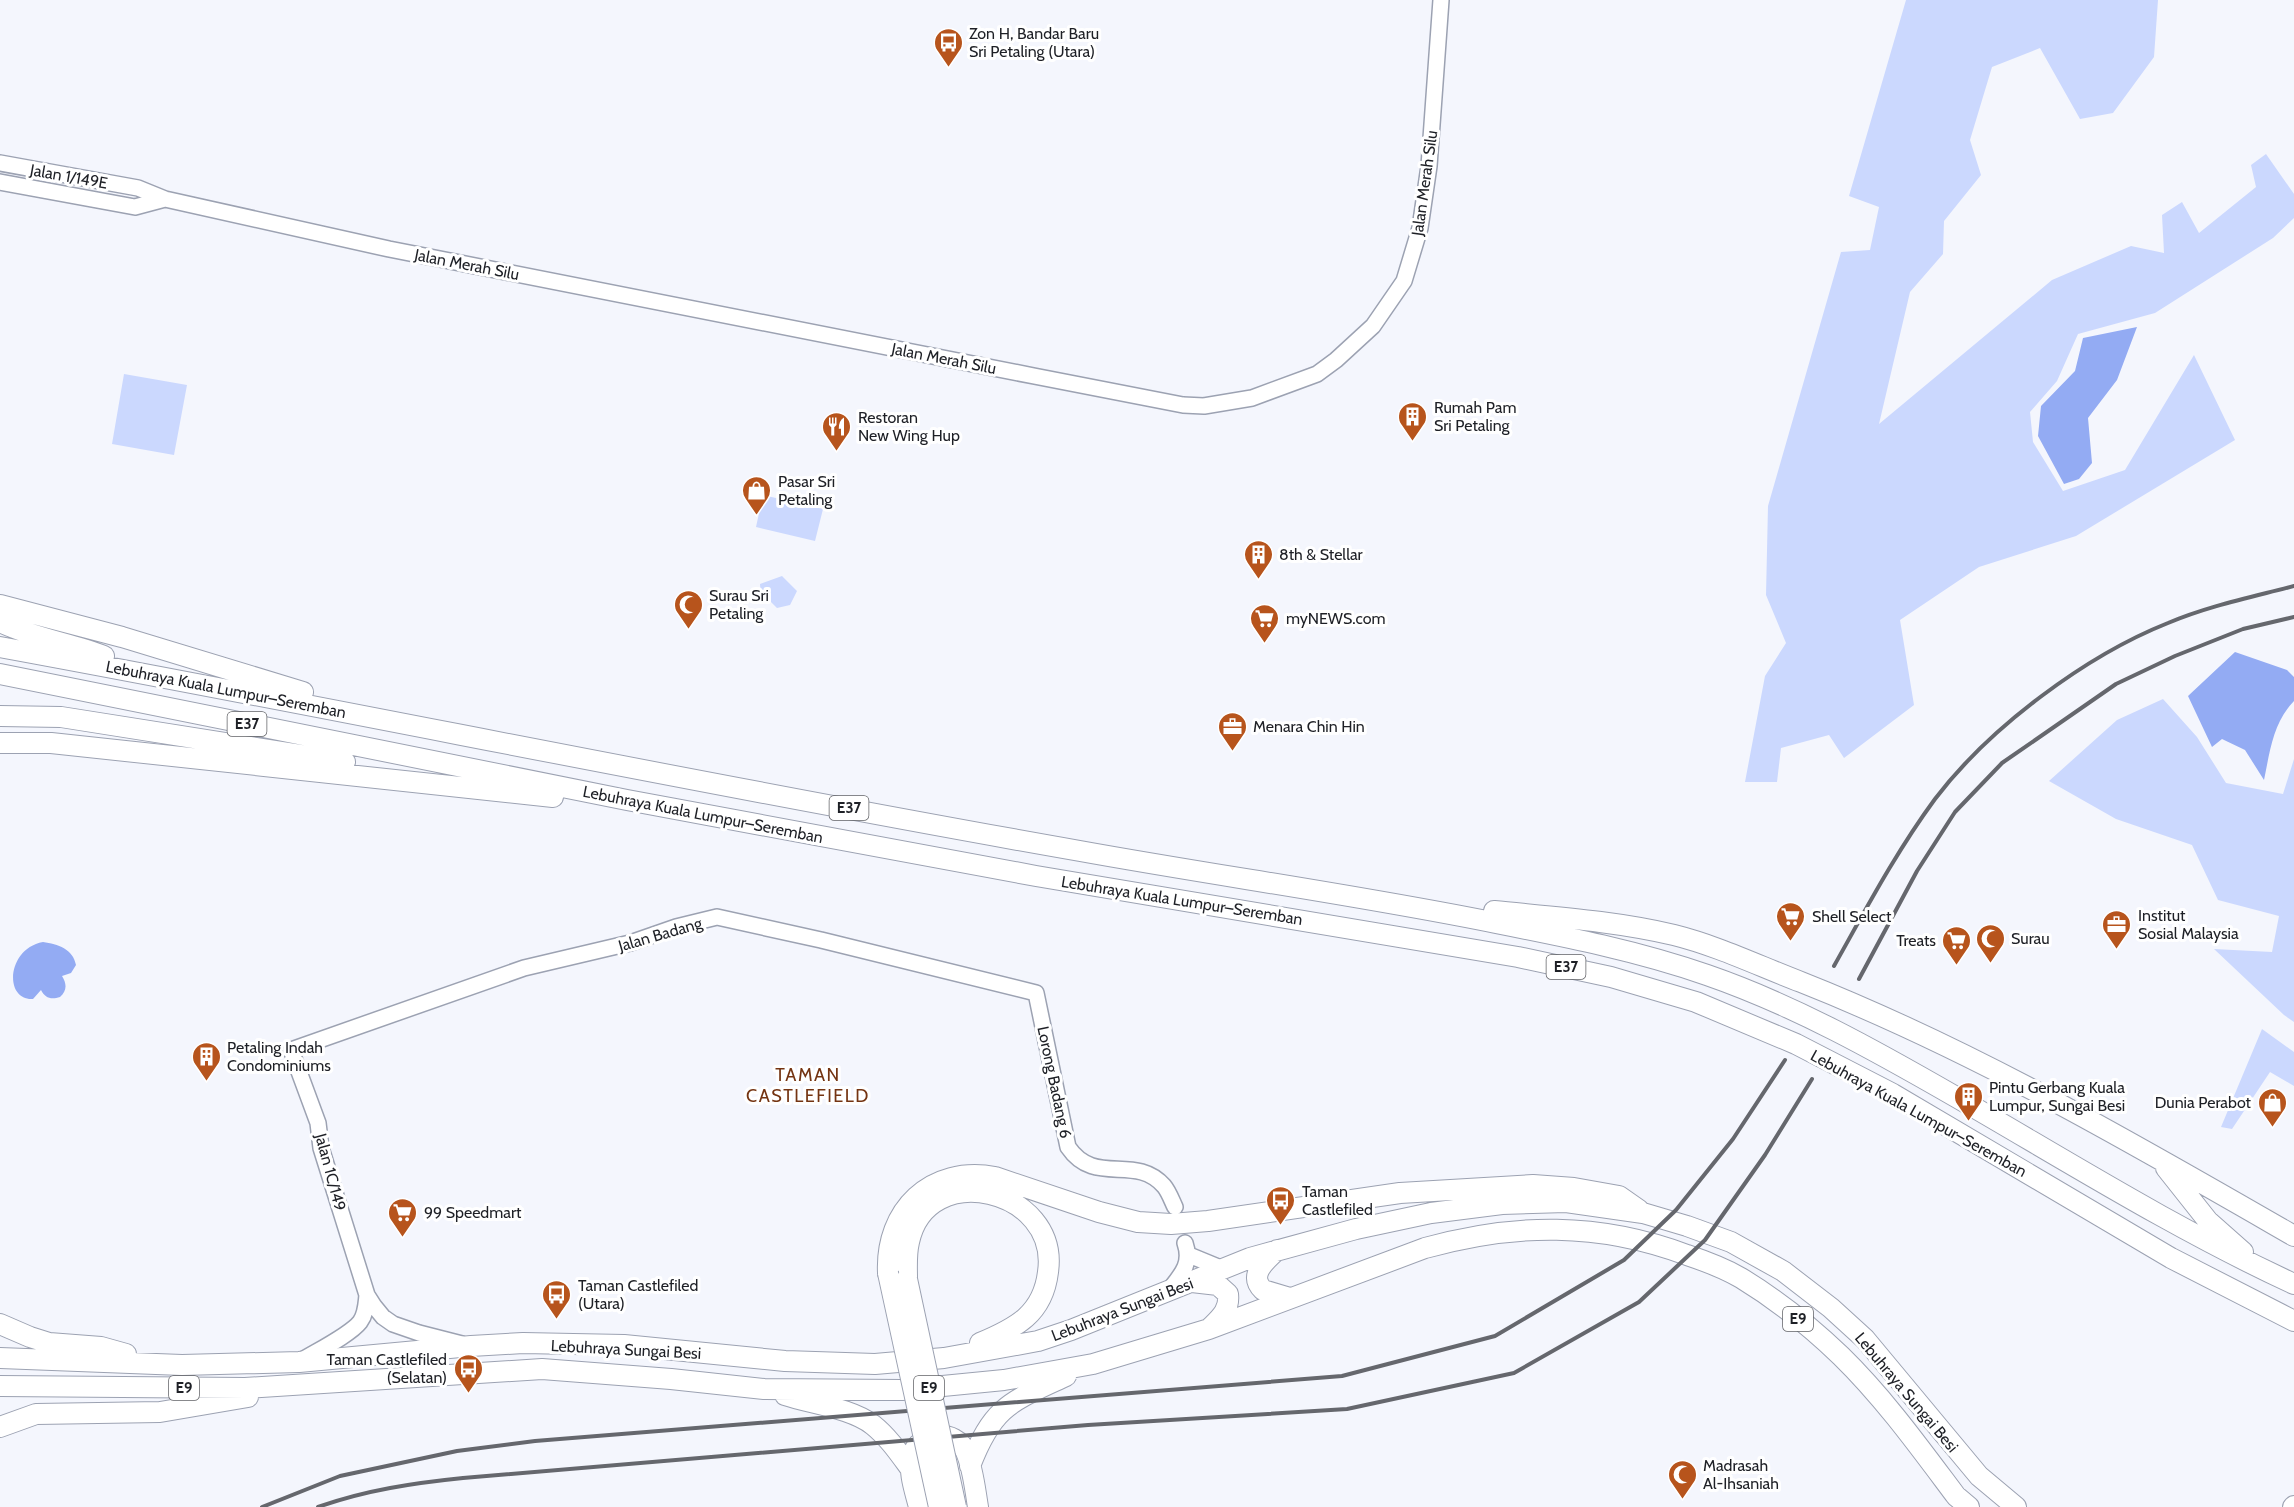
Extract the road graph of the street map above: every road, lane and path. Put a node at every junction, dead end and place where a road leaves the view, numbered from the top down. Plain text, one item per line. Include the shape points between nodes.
1 (1441, 0) edge
2 (0, 163) edge
3 (0, 182) edge
4 (138, 188) joint
5 (165, 199) junction
6 (135, 207) joint
7 (0, 605) edge
8 (0, 622) edge
9 (0, 646) edge
10 (130, 670) junction
11 (0, 674) edge
12 (0, 716) edge
13 (407, 724) junction
14 (0, 743) edge
15 (494, 774) junction
16 (627, 801) junction
17 (1395, 903) junction
18 (1036, 993) joint
19 (291, 1050) joint
20 (2160, 1161) junction
21 (1175, 1207) dead end
22 (1643, 1213) junction
23 (2294, 1236) edge
24 (1277, 1250) junction
25 (1223, 1269) junction
26 (2262, 1269) junction
27 (1192, 1282) junction
28 (2294, 1284) edge
29 (1168, 1292) junction
30 (367, 1295) junction
31 (1290, 1298) junction
32 (2294, 1321) edge
33 (0, 1324) edge
34 (1209, 1329) junction
35 (471, 1346) junction
36 (0, 1358) edge
37 (944, 1358) junction
38 (299, 1362) junction
39 (158, 1363) junction
40 (1093, 1364) junction
41 (321, 1384) junction
42 (0, 1386) edge
43 (764, 1389) junction
44 (0, 1426) edge
45 (970, 1466) junction
46 (910, 1468) junction
47 (919, 1507) edge
48 (939, 1507) edge
49 (956, 1507) edge
50 (978, 1507) edge
51 (1969, 1507) edge
52 (2016, 1507) edge

1 - 5 street, Jalan Merah Silu via 1424,209 1404,281 1373,326 1317,374 1252,398 1204,406 1111,392 389,249
2 - 4 street, Jalan 1/149E
3 - 6 street, Jalan 1/149E
4 - 5 street, Jalan Merah Silu
5 - 6 street, Jalan Merah Silu
7 - 13 highway via 122,637
8 - 10 highway via 32,636 104,656
9 - 10 highway, Lebuhraya Kuala Lumpur–Seremban / E37
10 - 13 highway, Lebuhraya Kuala Lumpur–Seremban / E37
11 - 15 highway, Lebuhraya Kuala Lumpur–Seremban / E37
12 - 15 highway via 61,717 378,766
13 - 17 highway, Lebuhraya Kuala Lumpur–Seremban / E37 via 1082,852
14 - 16 highway via 51,743 597,802
15 - 16 highway, Lebuhraya Kuala Lumpur–Seremban / E37
16 - 32 highway, Lebuhraya Kuala Lumpur–Seremban / E37 via 1036,876 1518,957 1611,977 1696,1002 1796,1044 1893,1094 2171,1258
17 - 20 highway via 1610,923 1704,944 1908,1028
17 - 26 highway, Lebuhraya Kuala Lumpur–Seremban / E37 via 1584,940 1707,975 1763,996 1899,1064
18 - 19 street, Jalan Badang via 717,917 524,968
18 - 21 street, Lorong Badang 6 via 1068,1147 1088,1165 1151,1175 1165,1188
19 - 30 street, Jalan 1C/149 via 318,1123 321,1148
20 - 23 highway
20 - 26 highway via 2208,1221
22 - 24 highway, Lebuhraya Sungai Besi / E9 via 1566,1202 1502,1204 1431,1213
22 - 48 highway, bridge via 1619,1196 1533,1185 1400,1193 1208,1221 1160,1223 1099,1212 981,1174 942,1182 906,1206 892,1231 888,1254 888,1273
22 - 52 highway, Lebuhraya Sungai Besi / E9 via 1731,1242 1783,1271 1831,1308 1865,1339 1978,1476
24 - 25 highway, Lebuhraya Sungai Besi / E9
24 - 31 highway via 1259,1269 1257,1280 1263,1290
25 - 27 highway, Lebuhraya Sungai Besi / E9
25 - 29 street via 1187,1249 1184,1273
26 - 28 highway, Lebuhraya Kuala Lumpur–Seremban / E37
27 - 29 highway, Lebuhraya Sungai Besi / E9
27 - 34 highway via 1218,1285 1228,1294 1224,1313
29 - 37 highway, Lebuhraya Sungai Besi / E9 via 1038,1341
30 - 35 street, Jalan 1C/149 via 393,1324
30 - 38 street via 366,1311 360,1322
31 - 34 highway, Lebuhraya Sungai Besi / E9
31 - 51 highway, Lebuhraya Sungai Besi / E9 via 1457,1239 1565,1229 1618,1234 1664,1246 1740,1277 1806,1325 1887,1405 1956,1496
33 - 39 highway via 49,1343 101,1347
34 - 40 highway, Lebuhraya Sungai Besi / E9
35 - 37 highway, Lebuhraya Sungai Besi / E9 via 624,1345 785,1361 874,1364
35 - 38 highway, Lebuhraya Sungai Besi / E9
36 - 39 highway, Lebuhraya Sungai Besi / E9
37 - 49 highway, bridge via 1009,1331 1031,1314 1048,1279 1046,1239 1033,1219 1013,1203 988,1192 964,1191 940,1199 914,1227 907,1253 907,1279
38 - 39 highway, Lebuhraya Sungai Besi / E9
40 - 43 highway, Lebuhraya Sungai Besi / E9 via 1004,1380 902,1390
40 - 45 highway via 1015,1400 1000,1411 986,1429
41 - 42 highway, Lebuhraya Sungai Besi / E9 via 245,1388
41 - 43 highway, Lebuhraya Sungai Besi / E9 via 542,1369
41 - 44 highway via 160,1412 36,1414
43 - 46 highway via 858,1416 883,1433
45 - 46 highway via 957,1440 945,1435 920,1442 912,1454
45 - 50 highway
46 - 47 highway

